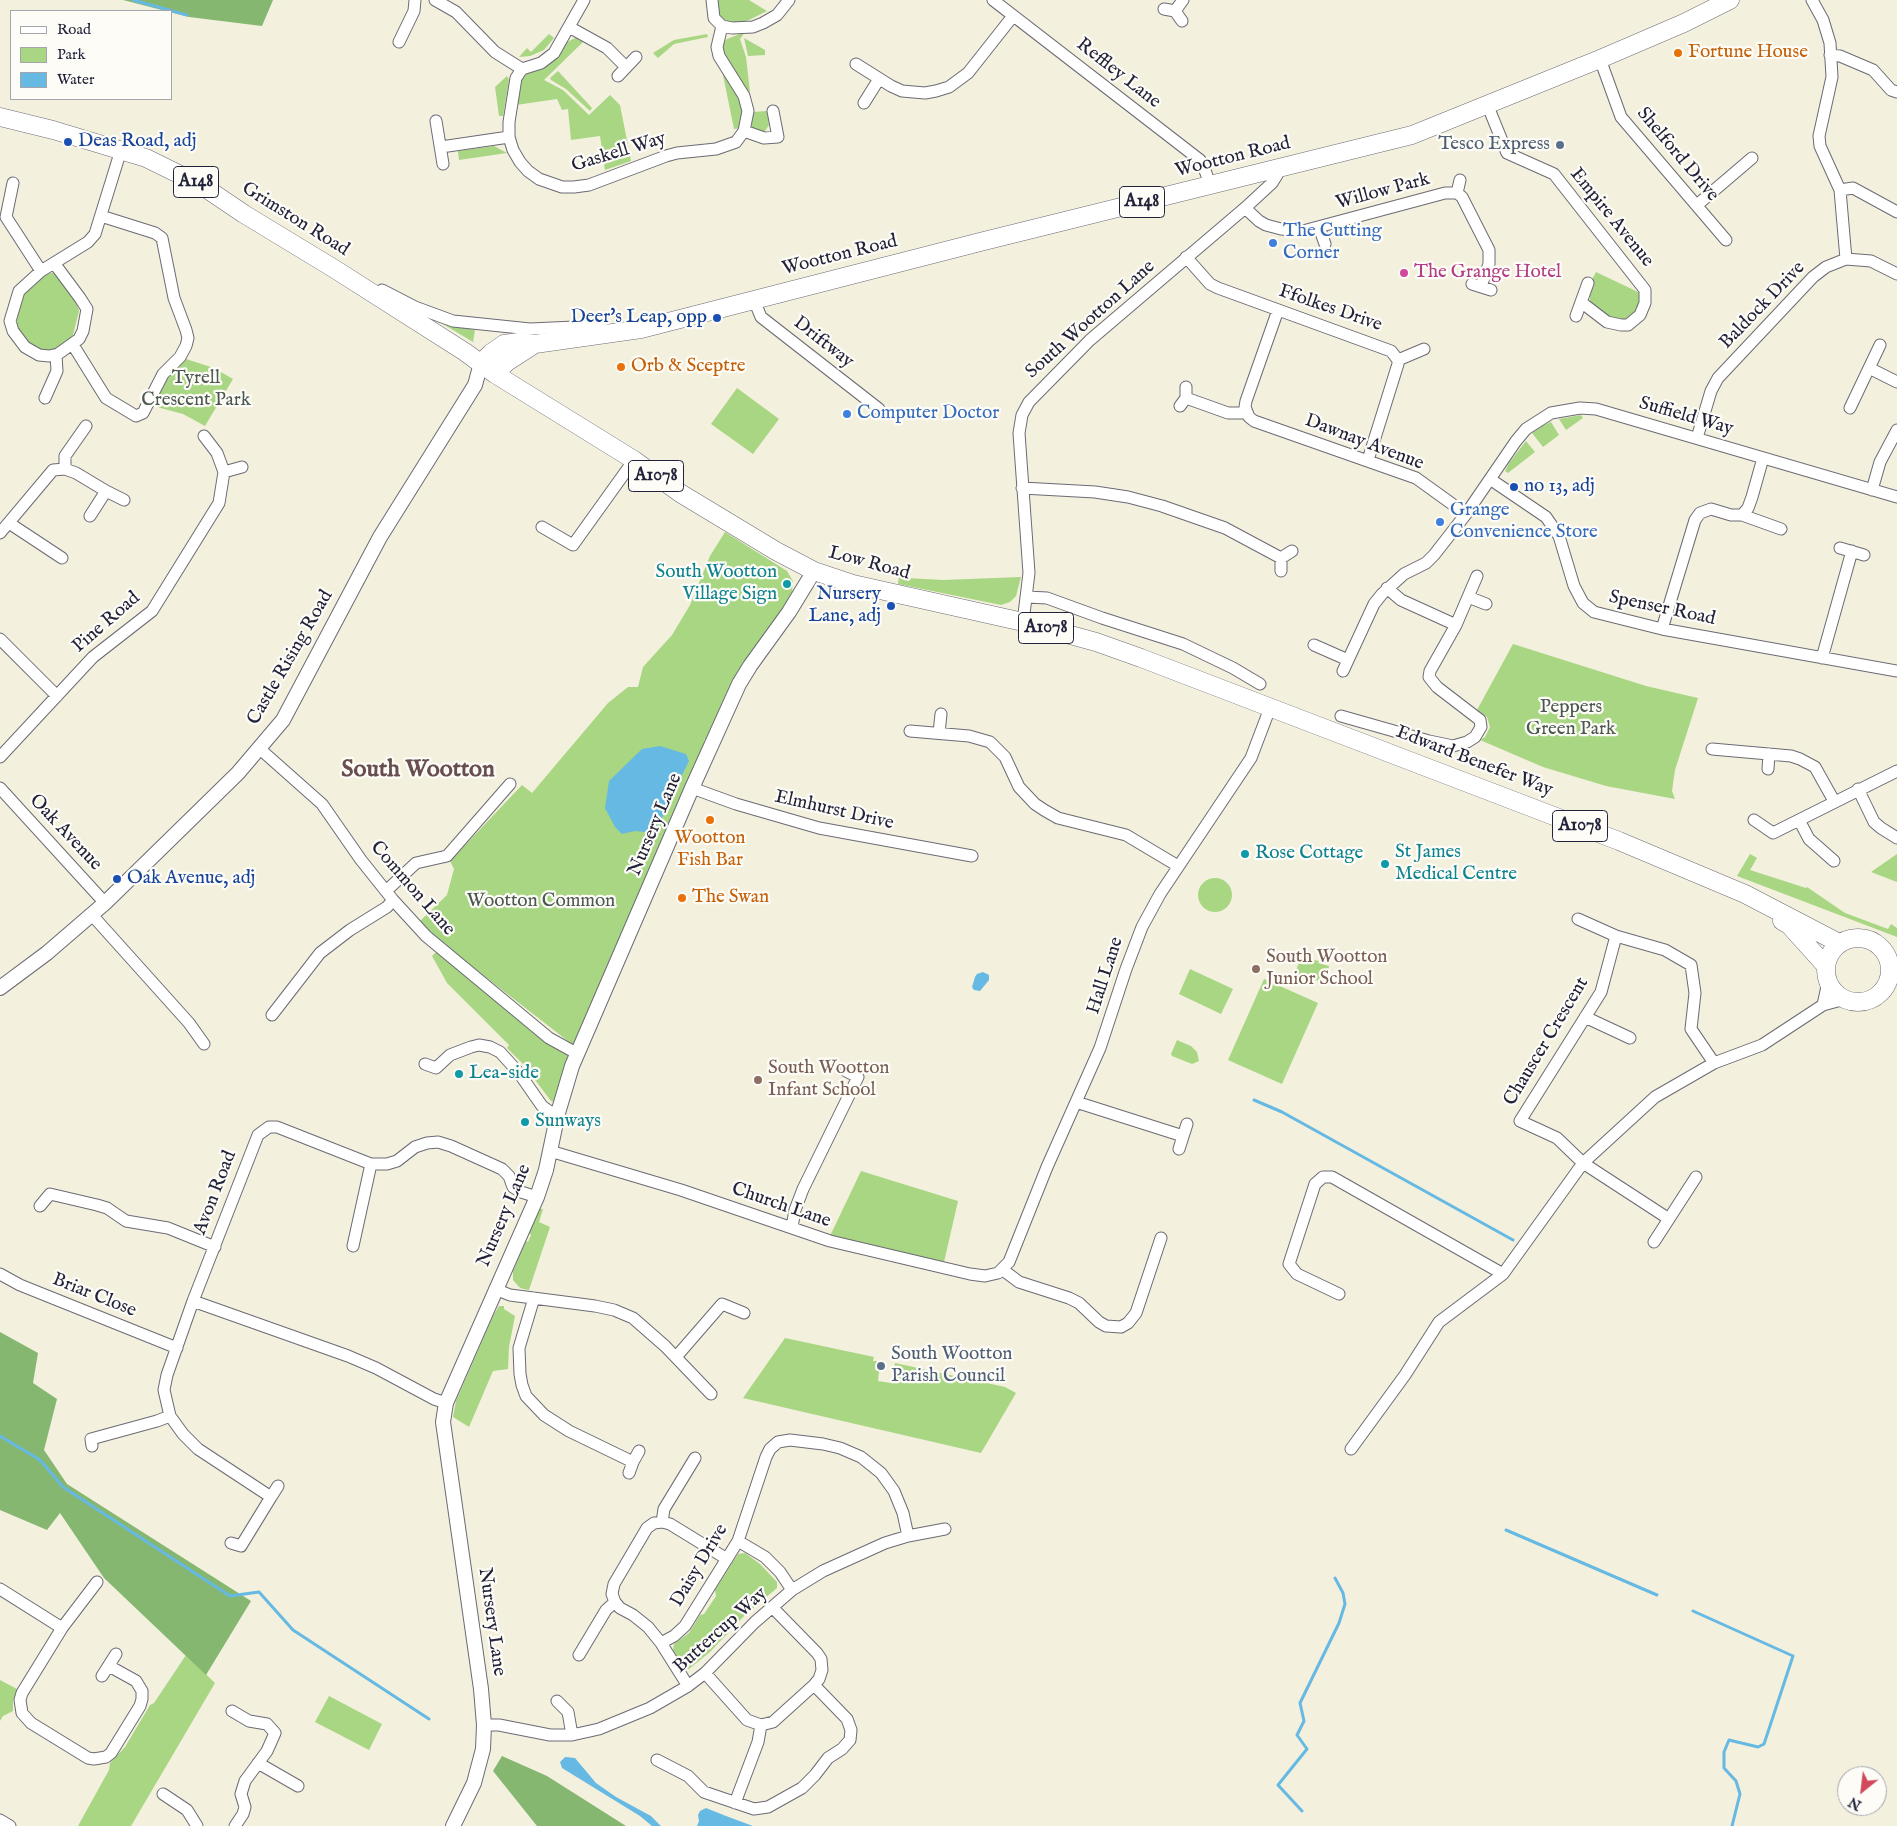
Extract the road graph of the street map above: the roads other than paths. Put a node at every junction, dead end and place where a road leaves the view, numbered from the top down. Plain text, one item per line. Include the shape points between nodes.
1 (415, 0) edge
2 (435, 0) edge
3 (584, 0) edge
4 (712, 0) edge
5 (790, 0) edge
6 (993, 0) edge
7 (1183, 0) edge
8 (1730, 0) edge
9 (1812, 0) edge
10 (1164, 9) dead end
11 (1176, 11) junction
12 (1013, 16) junction
13 (1182, 20) dead end
14 (722, 26) junction
15 (569, 27) junction
16 (496, 34) dead end
17 (399, 42) dead end
18 (486, 43) junction
19 (1830, 54) junction
20 (636, 57) dead end
21 (1600, 59) junction
22 (856, 64) dead end
23 (522, 69) junction
24 (879, 79) junction
25 (1897, 92) edge
26 (864, 102) dead end
27 (1487, 104) junction
28 (773, 110) dead end
29 (0, 117) edge
30 (436, 121) dead end
31 (744, 130) junction
32 (509, 137) junction
33 (441, 148) junction
34 (122, 150) junction
35 (1752, 158) dead end
36 (443, 164) dead end
37 (1276, 169) junction
38 (1256, 174) junction
39 (1460, 180) dead end
40 (14, 183) dead end
41 (1210, 185) junction
42 (1840, 190) junction
43 (1457, 193) junction
44 (1256, 198) junction
45 (1697, 205) junction
46 (1245, 208) junction
47 (1897, 212) edge
48 (101, 216) junction
49 (3, 219) edge
50 (1319, 227) junction
51 (1726, 240) dead end
52 (1325, 244) dead end
53 (1186, 257) junction
54 (1846, 259) junction
55 (54, 263) junction
56 (41, 271) junction
57 (1897, 274) edge
58 (1588, 284) dead end
59 (1481, 287) dead end
60 (367, 290) junction
61 (754, 300) junction
62 (1581, 302) junction
63 (1278, 310) junction
64 (1576, 316) dead end
65 (5, 321) edge
66 (612, 333) junction
67 (1880, 344) dead end
68 (73, 345) junction
69 (1424, 349) dead end
70 (56, 355) junction
71 (1398, 360) junction
72 (488, 368) junction
73 (1869, 368) junction
74 (1897, 382) edge
75 (1184, 397) dead end
76 (45, 398) dead end
77 (1850, 408) dead end
78 (879, 409) dead end
79 (1246, 413) junction
80 (86, 426) dead end
81 (1897, 430) edge
82 (204, 436) dead end
83 (1697, 438) junction
84 (1762, 458) junction
85 (634, 460) junction
86 (1368, 460) junction
87 (242, 467) dead end
88 (71, 471) junction
89 (224, 472) junction
90 (1490, 479) junction
91 (1022, 488) junction
92 (1872, 490) junction
93 (106, 491) junction
94 (1897, 497) edge
95 (124, 500) dead end
96 (1466, 514) junction
97 (1742, 514) junction
98 (90, 516) dead end
99 (9, 523) junction
100 (542, 527) dead end
101 (1781, 529) dead end
102 (0, 533) edge
103 (1840, 548) dead end
104 (1292, 551) dead end
105 (1852, 551) junction
106 (1864, 555) dead end
107 (62, 558) dead end
108 (1281, 558) junction
109 (814, 571) junction
110 (1281, 571) dead end
111 (1477, 576) dead end
112 (1387, 588) junction
113 (1027, 596) junction
114 (1468, 597) junction
115 (1486, 604) dead end
116 (1023, 622) junction
117 (1456, 624) junction
118 (1662, 629) junction
119 (0, 639) edge
120 (1314, 645) dead end
121 (1822, 658) junction
122 (1348, 660) junction
123 (1343, 671) dead end
124 (1897, 671) edge
125 (1253, 683) dead end
126 (57, 696) junction
127 (1270, 708) junction
128 (942, 714) dead end
129 (1341, 716) dead end
130 (910, 731) dead end
131 (939, 733) junction
132 (1712, 748) dead end
133 (260, 749) junction
134 (1769, 754) junction
135 (0, 757) edge
136 (1768, 769) dead end
137 (1897, 771) edge
138 (510, 784) dead end
139 (0, 788) edge
140 (692, 788) junction
141 (1858, 789) junction
142 (1834, 801) junction
143 (1754, 820) dead end
144 (1799, 820) junction
145 (1773, 833) junction
146 (1762, 838) dead end
147 (1897, 838) edge
148 (972, 856) dead end
149 (1834, 862) dead end
150 (1178, 866) junction
151 (1745, 894) junction
152 (390, 895) junction
153 (104, 903) junction
154 (92, 914) junction
155 (1578, 919) dead end
156 (1616, 936) junction
157 (1839, 943) junction
158 (1893, 958) edge
159 (1827, 974) junction
160 (1892, 980) edge
161 (0, 988) edge
162 (1846, 1000) junction
163 (1823, 1005) junction
164 (272, 1014) dead end
165 (1584, 1017) junction
166 (1630, 1038) dead end
167 (204, 1044) dead end
168 (578, 1054) junction
169 (1714, 1063) junction
170 (425, 1064) dead end
171 (846, 1071) dead end
172 (1076, 1102) junction
173 (558, 1113) junction
174 (1187, 1124) dead end
175 (1183, 1136) junction
176 (1179, 1149) dead end
177 (550, 1150) junction
178 (1583, 1163) junction
179 (371, 1164) junction
180 (1696, 1177) dead end
181 (41, 1186) dead end
182 (50, 1194) junction
183 (537, 1197) junction
184 (40, 1206) dead end
185 (1669, 1220) junction
186 (792, 1227) junction
187 (1160, 1238) dead end
188 (1654, 1242) dead end
189 (352, 1246) dead end
190 (214, 1247) junction
191 (1003, 1270) junction
192 (0, 1274) edge
193 (1503, 1274) junction
194 (495, 1289) junction
195 (1338, 1294) dead end
196 (534, 1298) junction
197 (193, 1300) junction
198 (744, 1313) dead end
199 (177, 1348) junction
200 (676, 1357) junction
201 (711, 1394) dead end
202 (446, 1403) junction
203 (170, 1416) junction
204 (92, 1446) dead end
205 (1351, 1449) dead end
206 (695, 1458) dead end
207 (628, 1473) dead end
208 (278, 1486) dead end
209 (271, 1497) junction
210 (662, 1522) junction
211 (945, 1529) dead end
212 (908, 1536) junction
213 (738, 1541) junction
214 (231, 1543) dead end
215 (727, 1559) junction
216 (97, 1582) dead end
217 (0, 1589) edge
218 (792, 1590) junction
219 (615, 1602) junction
220 (772, 1607) junction
221 (62, 1628) junction
222 (661, 1643) junction
223 (116, 1654) dead end
224 (579, 1655) dead end
225 (109, 1666) junction
226 (705, 1672) junction
227 (102, 1676) dead end
228 (814, 1685) junction
229 (688, 1686) junction
230 (557, 1701) dead end
231 (232, 1711) dead end
232 (484, 1725) junction
233 (761, 1725) junction
234 (572, 1735) junction
235 (657, 1760) dead end
236 (258, 1763) junction
237 (298, 1786) dead end
238 (163, 1794) dead end
239 (735, 1802) junction
240 (0, 1820) edge
241 (10, 1826) edge
242 (197, 1826) edge
243 (236, 1826) edge
244 (452, 1826) edge

1 - 17 street via 414,11
2 - 18 street via 456,12
3 - 15 street
4 - 14 street via 714,18
5 - 14 street via 777,15 763,23 747,28
6 - 12 street, Reffley Lane
7 - 11 street
8 - 21 main road, Wootton Road / A148
9 - 19 street via 1823,20
10 - 11 street
11 - 13 street
12 - 24 street via 968,73 950,87 911,93
12 - 41 street, Reffley Lane via 1200,160
14 - 31 street via 717,47 723,64 747,103 748,121
15 - 20 street via 606,48 622,72
15 - 23 street via 554,53 541,63
16 - 18 street
18 - 23 street via 499,56
19 - 25 street via 1873,70
19 - 42 street via 1832,77 1819,136 1820,146
21 - 27 main road, Wootton Road / A148
21 - 45 street, Shelford Drive via 1621,117
22 - 24 street
23 - 32 street, Gaskell Way via 513,91
24 - 26 street
27 - 37 main road, Wootton Road / A148 via 1412,135
27 - 62 street, Empire Avenue via 1507,152 1554,174 1645,290 1640,315 1628,325 1607,322
28 - 31 street via 778,141
29 - 34 main road, Grimston Road / A148
30 - 33 street
31 - 32 street, Gaskell Way via 736,142 727,146 677,153 574,187 551,184 528,171 513,150
32 - 33 street
33 - 36 street
34 - 48 street
34 - 60 main road, Grimston Road / A148 via 201,185
35 - 45 street
37 - 38 main road, Wootton Road / A148
37 - 44 street, South Wootton Lane via 1277,175 1272,184
38 - 41 main road, Wootton Road / A148
38 - 44 street via 1259,189
39 - 43 street, Willow Park
40 - 49 street
41 - 61 main road, Wootton Road / A148
42 - 47 street via 1854,188
42 - 54 street
43 - 50 street, Willow Park via 1445,193
43 - 59 street, Willow Park via 1489,250 1489,264
44 - 46 street, South Wootton Lane
45 - 51 street, Shelford Drive
46 - 50 street, Willow Park via 1259,221 1274,227 1303,231
46 - 53 street, South Wootton Lane
48 - 55 street via 95,234 88,242
48 - 68 street via 155,232 162,238 174,298 188,338 180,357 162,374 143,413 136,416 106,398
49 - 56 street
50 - 52 street, Willow Park
53 - 63 street, Ffolkes Drive via 1210,284
53 - 91 street, South Wootton Lane via 1090,340 1029,402 1022,415 1019,433
54 - 57 street, Baldock Drive via 1871,261
54 - 83 street, Baldock Drive via 1826,267 1813,277 1718,378 1711,390
55 - 56 street
55 - 68 street via 86,309 83,331
56 - 65 street via 18,291
58 - 62 street
60 - 66 street, Wootton Road via 379,289 453,321 530,329 597,326
60 - 72 main road, Grimston Road / A148
61 - 66 main road, Wootton Road / A148 via 649,327
61 - 78 street, Driftway via 761,317
62 - 64 street
63 - 71 street, Ffolkes Drive via 1386,347
63 - 79 street via 1246,401
65 - 70 street via 25,347 39,355
66 - 72 main road, Wootton Road / A148 via 535,344 507,362
67 - 73 street
68 - 70 street
69 - 71 street
70 - 76 street via 57,371
71 - 86 street
72 - 85 main road, Low Road / A1078
72 - 133 street, Castle Rising Road via 380,537 283,720
73 - 74 street
73 - 77 street
75 - 79 street, Dawnay Avenue via 1228,413
79 - 86 street, Dawnay Avenue via 1254,421
80 - 88 street via 65,456
81 - 92 street via 1880,462
82 - 89 street via 217,453
83 - 84 street, Suffield Way
83 - 90 street, Suffield Way via 1596,409 1566,409 1552,413 1526,429
84 - 92 street, Suffield Way
84 - 97 street via 1752,497
85 - 100 street via 572,545
85 - 109 main road, Low Road / A1078 via 680,493
86 - 96 street, Dawnay Avenue via 1416,478
87 - 89 street
88 - 93 street
88 - 99 street via 53,470
89 - 126 street, Pine Road via 219,503 152,611 93,657
90 - 96 street, Suffield Way
90 - 118 street, Spenser Road via 1546,517 1559,536 1574,586 1588,608 1609,617
91 - 108 street via 1095,492 1162,506 1226,528
91 - 113 street, South Wootton Lane via 1028,554
92 - 94 street, Suffield Way
93 - 95 street
93 - 98 street
96 - 112 street, Suffield Way via 1426,563 1404,574
97 - 101 street
97 - 118 street via 1731,515 1711,509 1700,513 1695,520
99 - 102 street
99 - 107 street
103 - 105 street
104 - 108 street
105 - 106 street
105 - 121 street
108 - 110 street
109 - 116 main road, Low Road / A1078 via 853,584
109 - 140 street, Nursery Lane via 739,684
111 - 114 street
112 - 117 street via 1400,600
112 - 122 street, Suffield Way via 1374,604
113 - 116 street, South Wootton Lane
113 - 125 street via 1047,598 1101,622 1182,647
114 - 115 street
114 - 117 street
116 - 127 main road, Low Road / A1078 via 1096,642
117 - 129 street via 1429,677 1432,683 1480,720 1481,728 1475,737 1458,745 1435,743
118 - 121 street, Spenser Road
119 - 126 street
120 - 122 street
121 - 124 street, Spenser Road
122 - 123 street, Suffield Way
126 - 135 street, Pine Road
127 - 150 street, Hall Lane via 1251,758
127 - 151 main road, Edward Benefer Way / A1078 via 1550,814
128 - 131 street
130 - 131 street
131 - 150 street via 990,742 1005,757 1022,791 1050,814 1126,835
132 - 134 street
133 - 152 street, Common Lane via 322,804
133 - 153 street, Castle Rising Road
134 - 136 street
134 - 142 street via 1800,759 1815,767
137 - 141 street
138 - 152 street via 447,856 416,863
139 - 153 street, Oak Avenue
140 - 148 street, Elmhurst Drive via 763,813 819,828
140 - 168 street, Nursery Lane
141 - 142 street
141 - 147 street via 1874,822
142 - 144 street
143 - 145 street
144 - 145 street
144 - 149 street via 1809,839
145 - 146 street
150 - 172 street, Hall Lane via 1142,927 1107,1030
151 - 157 main road, Edward Benefer Way / A1078
151 - 159 main road, Edward Benefer Way / A1078 via 1789,925
152 - 164 street via 387,907 320,953
152 - 168 street, Common Lane via 440,949 549,1038
153 - 154 street, Castle Rising Road
154 - 161 street, Castle Rising Road
154 - 167 street
155 - 156 street
156 - 165 street, Chauscer Crescent via 1601,992
156 - 169 street via 1665,950 1691,965 1694,993 1691,1029
157 - 158 main road via 1857,937 1867,938
157 - 159 main road via 1832,950
158 - 160 main road
159 - 162 main road, Edward Benefer Way / A1078 via 1838,995
159 - 163 street
160 - 162 main road via 1871,999
162 - 163 street
163 - 169 street via 1762,1045
165 - 166 street
165 - 178 street, Chauscer Crescent via 1517,1120 1557,1138
168 - 173 street, Nursery Lane
169 - 178 street via 1654,1097
170 - 173 street via 436,1068 450,1055 471,1047 490,1048 500,1052 519,1072 542,1106
171 - 186 street via 863,1079 803,1189
172 - 175 street
172 - 191 street, Hall Lane
173 - 177 street, Nursery Lane
174 - 175 street
175 - 176 street
177 - 183 street, Nursery Lane
177 - 186 street, Church Lane
178 - 185 street, Chauscer Crescent
178 - 193 street
179 - 183 street, Avon Road via 397,1161 415,1147 438,1142 502,1168 513,1187
179 - 189 street
179 - 190 street, Avon Road via 282,1128 269,1127 258,1135
180 - 185 street
181 - 182 street
182 - 184 street
182 - 190 street via 97,1204 126,1220 168,1228
183 - 194 street, Nursery Lane
185 - 188 street
186 - 191 street, Church Lane via 830,1241 970,1274 985,1276
187 - 191 street via 1136,1313 1121,1327 1106,1326 1079,1303 1019,1282
190 - 197 street, Avon Road
192 - 199 street, Briar Close
193 - 195 street via 1332,1177 1323,1177 1315,1184 1289,1264 1297,1274
193 - 205 street via 1439,1322
194 - 196 street
194 - 202 street, Nursery Lane
196 - 200 street via 614,1310 633,1318
196 - 207 street via 519,1348 520,1374 526,1396 555,1423 636,1456
197 - 199 street, Avon Road
197 - 202 street via 348,1356
198 - 200 street via 724,1300
199 - 203 street, Avon Road via 164,1390
200 - 201 street
202 - 232 street, Nursery Lane via 443,1422
203 - 204 street via 91,1439
203 - 209 street via 198,1449
206 - 210 street via 664,1509
208 - 209 street
209 - 214 street via 241,1546
210 - 215 street via 684,1531
210 - 219 street via 647,1528 614,1584 612,1594
211 - 212 street, Buttercup Way
212 - 213 street, Daisy Drive via 904,1513 881,1473 840,1448 790,1440 778,1442 770,1449
212 - 218 street, Buttercup Way via 885,1542 846,1560
213 - 215 street, Daisy Drive
213 - 218 street via 765,1557
215 - 222 street, Daisy Drive via 685,1626
216 - 221 street via 86,1588
217 - 221 street
218 - 220 street, Buttercup Way
219 - 222 street via 648,1627
219 - 224 street via 606,1610
220 - 226 street, Buttercup Way
220 - 228 street via 820,1659 822,1670
221 - 225 street via 22,1693 20,1706 31,1723 88,1758 106,1757 111,1753 142,1699 142,1691 136,1681
222 - 229 street
223 - 225 street
225 - 227 street
226 - 229 street, Buttercup Way
226 - 233 street via 747,1720
228 - 233 street via 773,1722
228 - 239 street via 847,1719 850,1740 828,1758 802,1788 768,1807 754,1809
229 - 234 street, Buttercup Way via 650,1708 599,1729
230 - 234 street via 568,1712
231 - 236 street via 250,1721 267,1724 275,1733
232 - 234 street, Buttercup Way via 499,1724 550,1735
232 - 244 street, Nursery Lane via 483,1749 474,1783
233 - 239 street via 758,1742
235 - 239 street via 688,1776 704,1792
236 - 237 street
236 - 243 street via 245,1781 241,1794 245,1806
238 - 242 street via 187,1810
240 - 241 street

